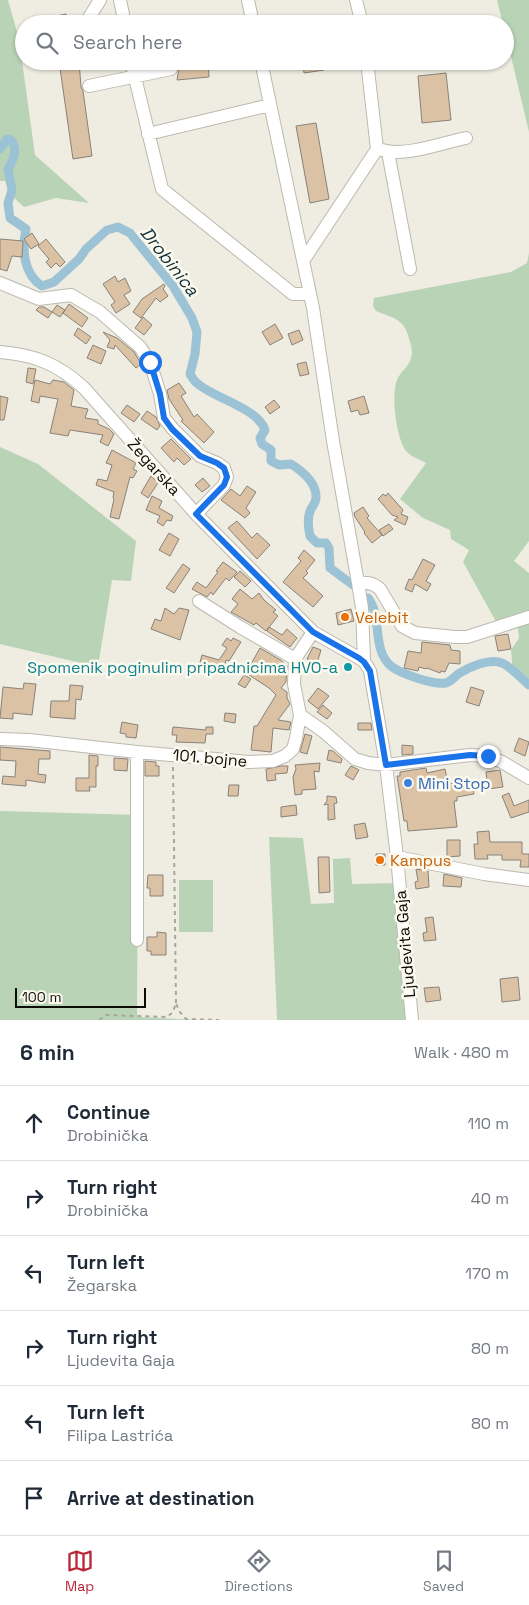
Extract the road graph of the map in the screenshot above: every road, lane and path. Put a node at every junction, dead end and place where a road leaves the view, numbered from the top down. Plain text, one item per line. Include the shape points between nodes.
1 (100, 0) edge
2 (120, 0) edge
3 (248, 0) edge
4 (356, 0) edge
5 (91, 15) edge
6 (123, 15) edge
7 (251, 15) edge
8 (360, 15) edge
9 (133, 70) edge
10 (171, 70) dead end
11 (263, 70) edge
12 (369, 70) edge
13 (134, 77) junction
14 (89, 86) dead end
15 (270, 106) junction
16 (148, 134) junction
17 (466, 138) dead end
18 (383, 150) junction
19 (303, 261) junction
20 (410, 269) dead end
21 (0, 283) edge
22 (310, 294) junction
23 (0, 352) edge
24 (196, 514) junction
25 (358, 583) junction
26 (199, 601) dead end
27 (529, 618) edge
28 (313, 632) junction
29 (295, 659) junction
30 (364, 662) junction
31 (300, 715) junction
32 (0, 739) edge
33 (136, 752) junction
34 (173, 754) junction
35 (386, 765) junction
36 (529, 778) edge
37 (397, 857) junction
38 (529, 880) edge
39 (137, 940) dead end
40 (176, 1003) junction
41 (99, 1020) edge
42 (219, 1020) edge
43 (412, 1020) edge

1 - 5 street
2 - 6 street
3 - 7 street
4 - 8 street
9 - 13 street
10 - 13 street
11 - 15 street, Ljudevita Gaja
12 - 18 street
13 - 14 street
13 - 16 street
15 - 16 street
15 - 19 street, Ljudevita Gaja
16 - 22 street via 162,189 293,294
17 - 18 street via 412,150
18 - 19 street
18 - 20 street
19 - 22 street, Ljudevita Gaja
21 - 24 street via 39,299 71,295 100,312 140,348 153,369 164,418 200,456 224,468 227,477 224,485
22 - 25 street, Ljudevita Gaja
23 - 24 street, Žegarska via 21,354 68,374
24 - 28 street, Žegarska
25 - 27 street via 367,582 380,589 402,626 415,633 467,637
25 - 30 street, Ljudevita Gaja
26 - 29 street
28 - 29 street
28 - 30 street, Žegarska
29 - 31 street, 101. bojne via 294,684
30 - 35 street, Ljudevita Gaja via 370,671
31 - 34 street, 101. bojne via 293,748 286,756 273,761 250,762
31 - 35 street via 355,759
32 - 33 street, 101. bojne
33 - 34 street, 101. bojne
33 - 39 street
34 - 40 path
35 - 36 street via 470,755 488,756
35 - 37 street, Ljudevita Gaja
37 - 38 street
37 - 43 street, Ljudevita Gaja
40 - 41 path via 167,1017 106,1016
40 - 42 path via 186,1018

